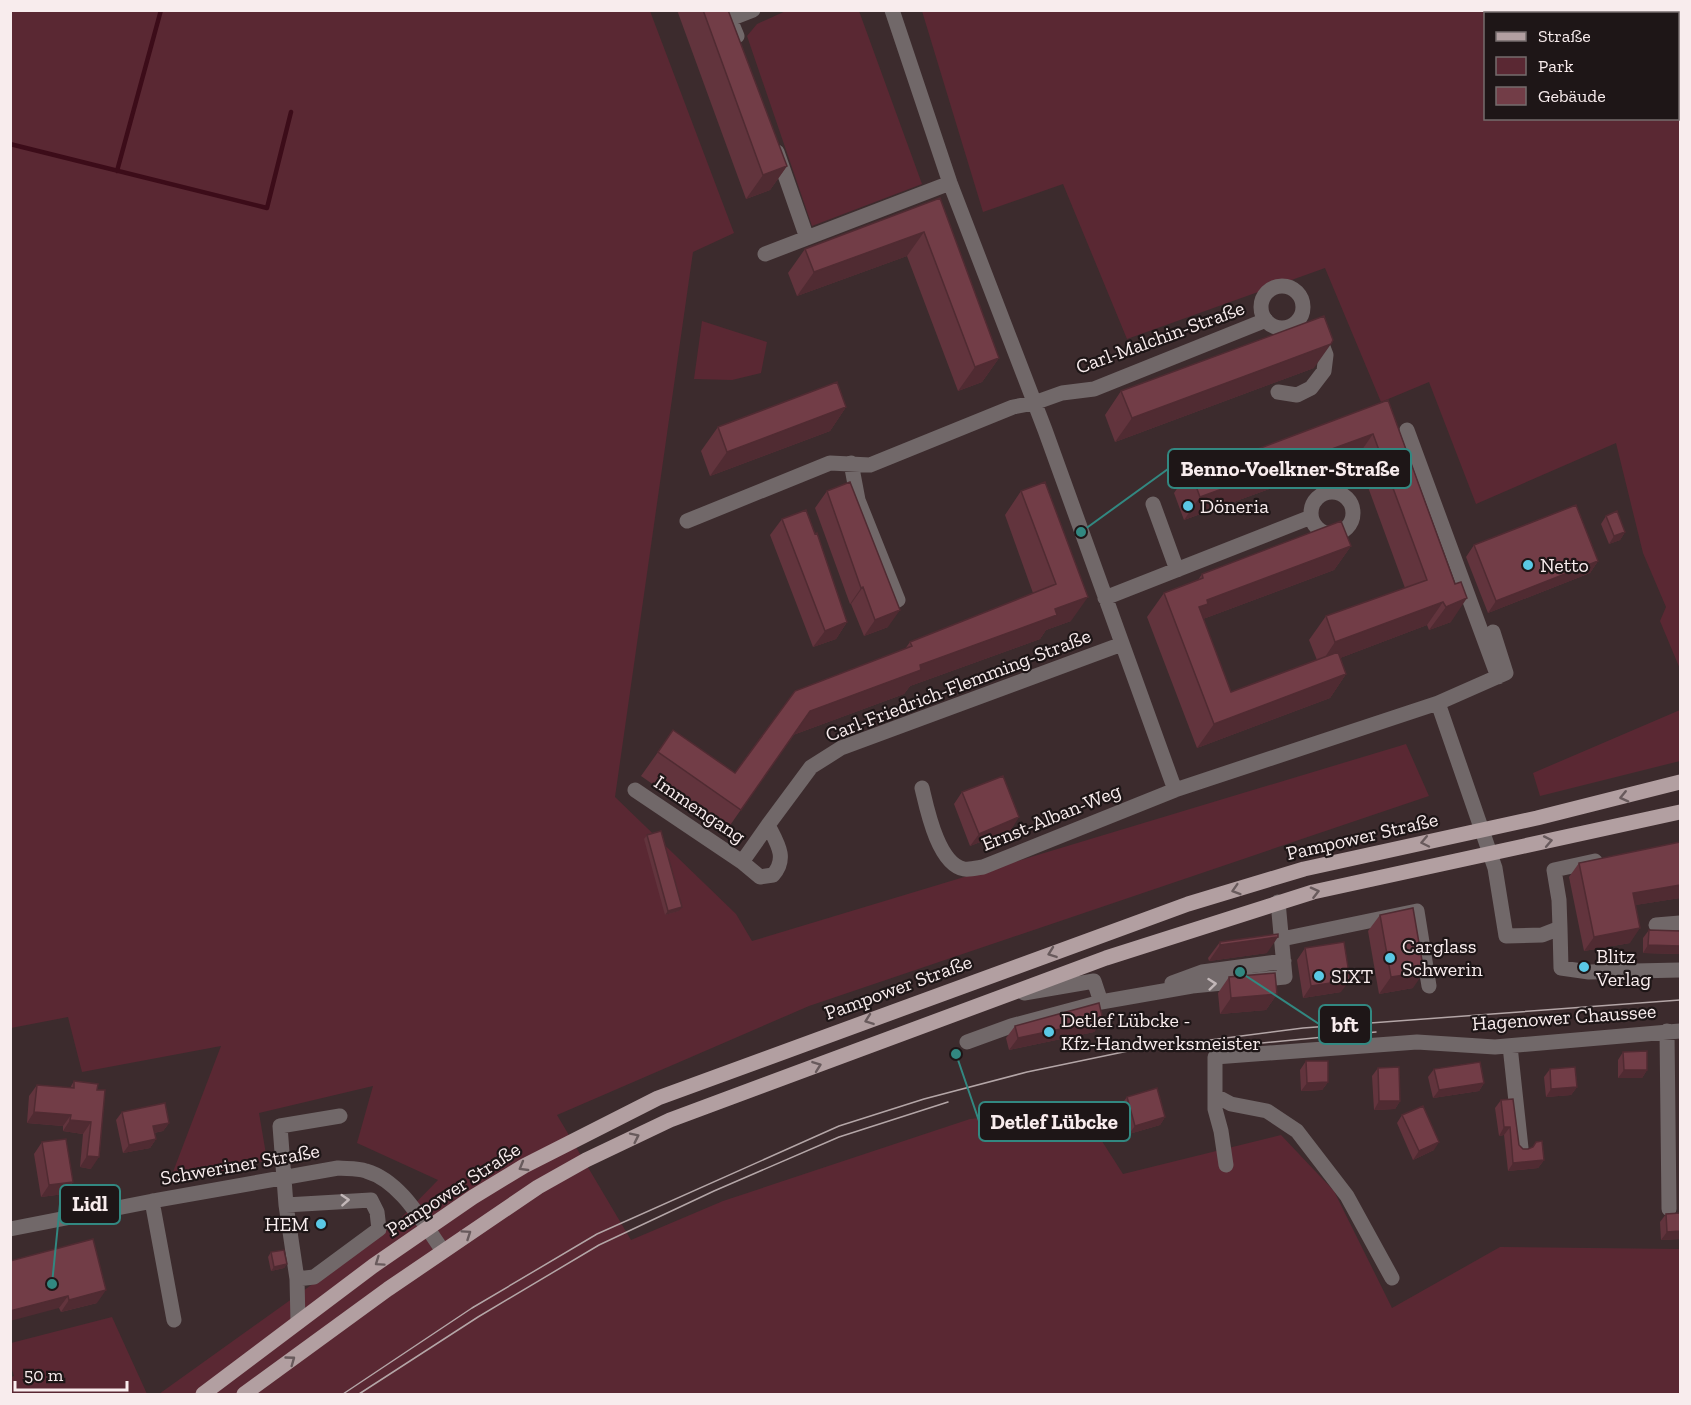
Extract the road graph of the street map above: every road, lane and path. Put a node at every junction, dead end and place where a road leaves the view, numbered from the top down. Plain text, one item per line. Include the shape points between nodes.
1 (753, 10) edge
2 (892, 10) edge
3 (742, 51) edge
4 (772, 138) edge
5 (950, 183) junction
6 (807, 238) junction
7 (765, 254) dead end
8 (1303, 302) junction
9 (1266, 320) junction
10 (1278, 392) dead end
11 (1034, 403) junction
12 (1407, 430) dead end
13 (851, 463) junction
14 (1153, 504) dead end
15 (1311, 518) dead end
16 (687, 521) dead end
17 (1177, 570) junction
18 (1105, 598) junction
19 (898, 600) edge
20 (1493, 632) dead end
21 (1122, 644) junction
22 (1498, 677) junction
23 (1438, 703) junction
24 (1680, 782) edge
25 (922, 788) dead end
26 (635, 790) dead end
27 (1175, 790) junction
28 (1680, 812) edge
29 (768, 825) junction
30 (1483, 830) junction
31 (1490, 853) junction
32 (1611, 858) edge
33 (742, 862) junction
34 (1278, 902) junction
35 (1680, 923) edge
36 (1656, 925) dead end
37 (1560, 928) junction
38 (1282, 939) junction
39 (1680, 970) edge
40 (1429, 986) dead end
41 (1003, 996) junction
42 (1101, 1002) junction
43 (1674, 1031) edge
44 (967, 1042) dead end
45 (1510, 1046) junction
46 (1216, 1103) junction
47 (340, 1116) dead end
48 (1521, 1148) edge
49 (1226, 1165) dead end
50 (284, 1179) junction
51 (152, 1201) junction
52 (286, 1204) junction
53 (1669, 1209) dead end
54 (426, 1228) junction
55 (10, 1229) edge
56 (443, 1251) junction
57 (1392, 1278) dead end
58 (297, 1279) junction
59 (174, 1320) dead end
60 (298, 1322) junction
61 (203, 1395) edge
62 (244, 1395) edge

1 - 3 street via 730,19
2 - 5 street
4 - 6 street
5 - 6 street
5 - 11 street
6 - 7 street
8 - 9 street, Carl-Malchin-Straße via 1302,316 1292,326 1278,328
8 - 9 street, Carl-Malchin-Straße via 1291,287 1271,288 1262,299
8 - 10 street via 1326,354 1324,371 1311,388 1297,395
9 - 11 street, Carl-Malchin-Straße via 1094,389 1062,393
11 - 13 street, Carl-Malchin-Straße via 1013,407 870,465
11 - 18 street
12 - 22 street
13 - 16 street, Carl-Malchin-Straße via 830,463
13 - 19 street via 858,500
14 - 17 street
15 - 17 street
17 - 18 street
18 - 21 street
20 - 22 street via 1506,674
21 - 27 street
21 - 29 street, Carl-Friedrich-Flemming-Straße via 841,748 811,767
22 - 23 street, Ernst-Alban-Weg
23 - 27 street, Ernst-Alban-Weg
23 - 30 street
24 -> 30 main road, Pampower Straße
25 - 27 street, Ernst-Alban-Weg via 944,854 963,869 983,867
26 - 33 street, Immengang
31 -> 28 main road
29 - 33 street, Carl-Friedrich-Flemming-Straße
29 - 33 street via 782,856 780,867 774,875 760,877
30 - 31 street
30 -> 54 main road, Pampower Straße via 1304,869 1188,904 658,1098 524,1166
34 -> 31 main road
31 - 37 street via 1506,936 1542,935
32 - 37 street via 1554,870
34 - 38 street
34 - 41 main road
35 - 36 street
37 - 39 street via 1561,968 1589,972
38 - 40 street via 1417,911
42 -> 38 street via 1192,986 1285,977
41 - 42 street via 1094,981
56 -> 41 main road via 538,1187 670,1120
42 - 44 street
43 - 45 street, Hagenower Chaussee
43 - 53 street
45 - 46 street, Hagenower Chaussee via 1417,1042 1215,1057
45 - 48 street
46 - 49 street
46 - 57 street via 1267,1111 1297,1131 1347,1196
47 - 50 street via 280,1126
50 - 51 street, Schweriner Straße
50 - 52 street
50 - 54 street, Schweriner Straße via 338,1168 366,1171 388,1182
51 - 55 street, Schweriner Straße
51 - 59 street
52 - 58 street
52 -> 58 street via 371,1200 377,1212 379,1229 366,1241 314,1277
54 - 56 street, Schweriner Straße
54 -> 60 main road, Pampower Straße
62 -> 56 main road
58 - 60 street
60 - 61 main road, Pampower Straße

